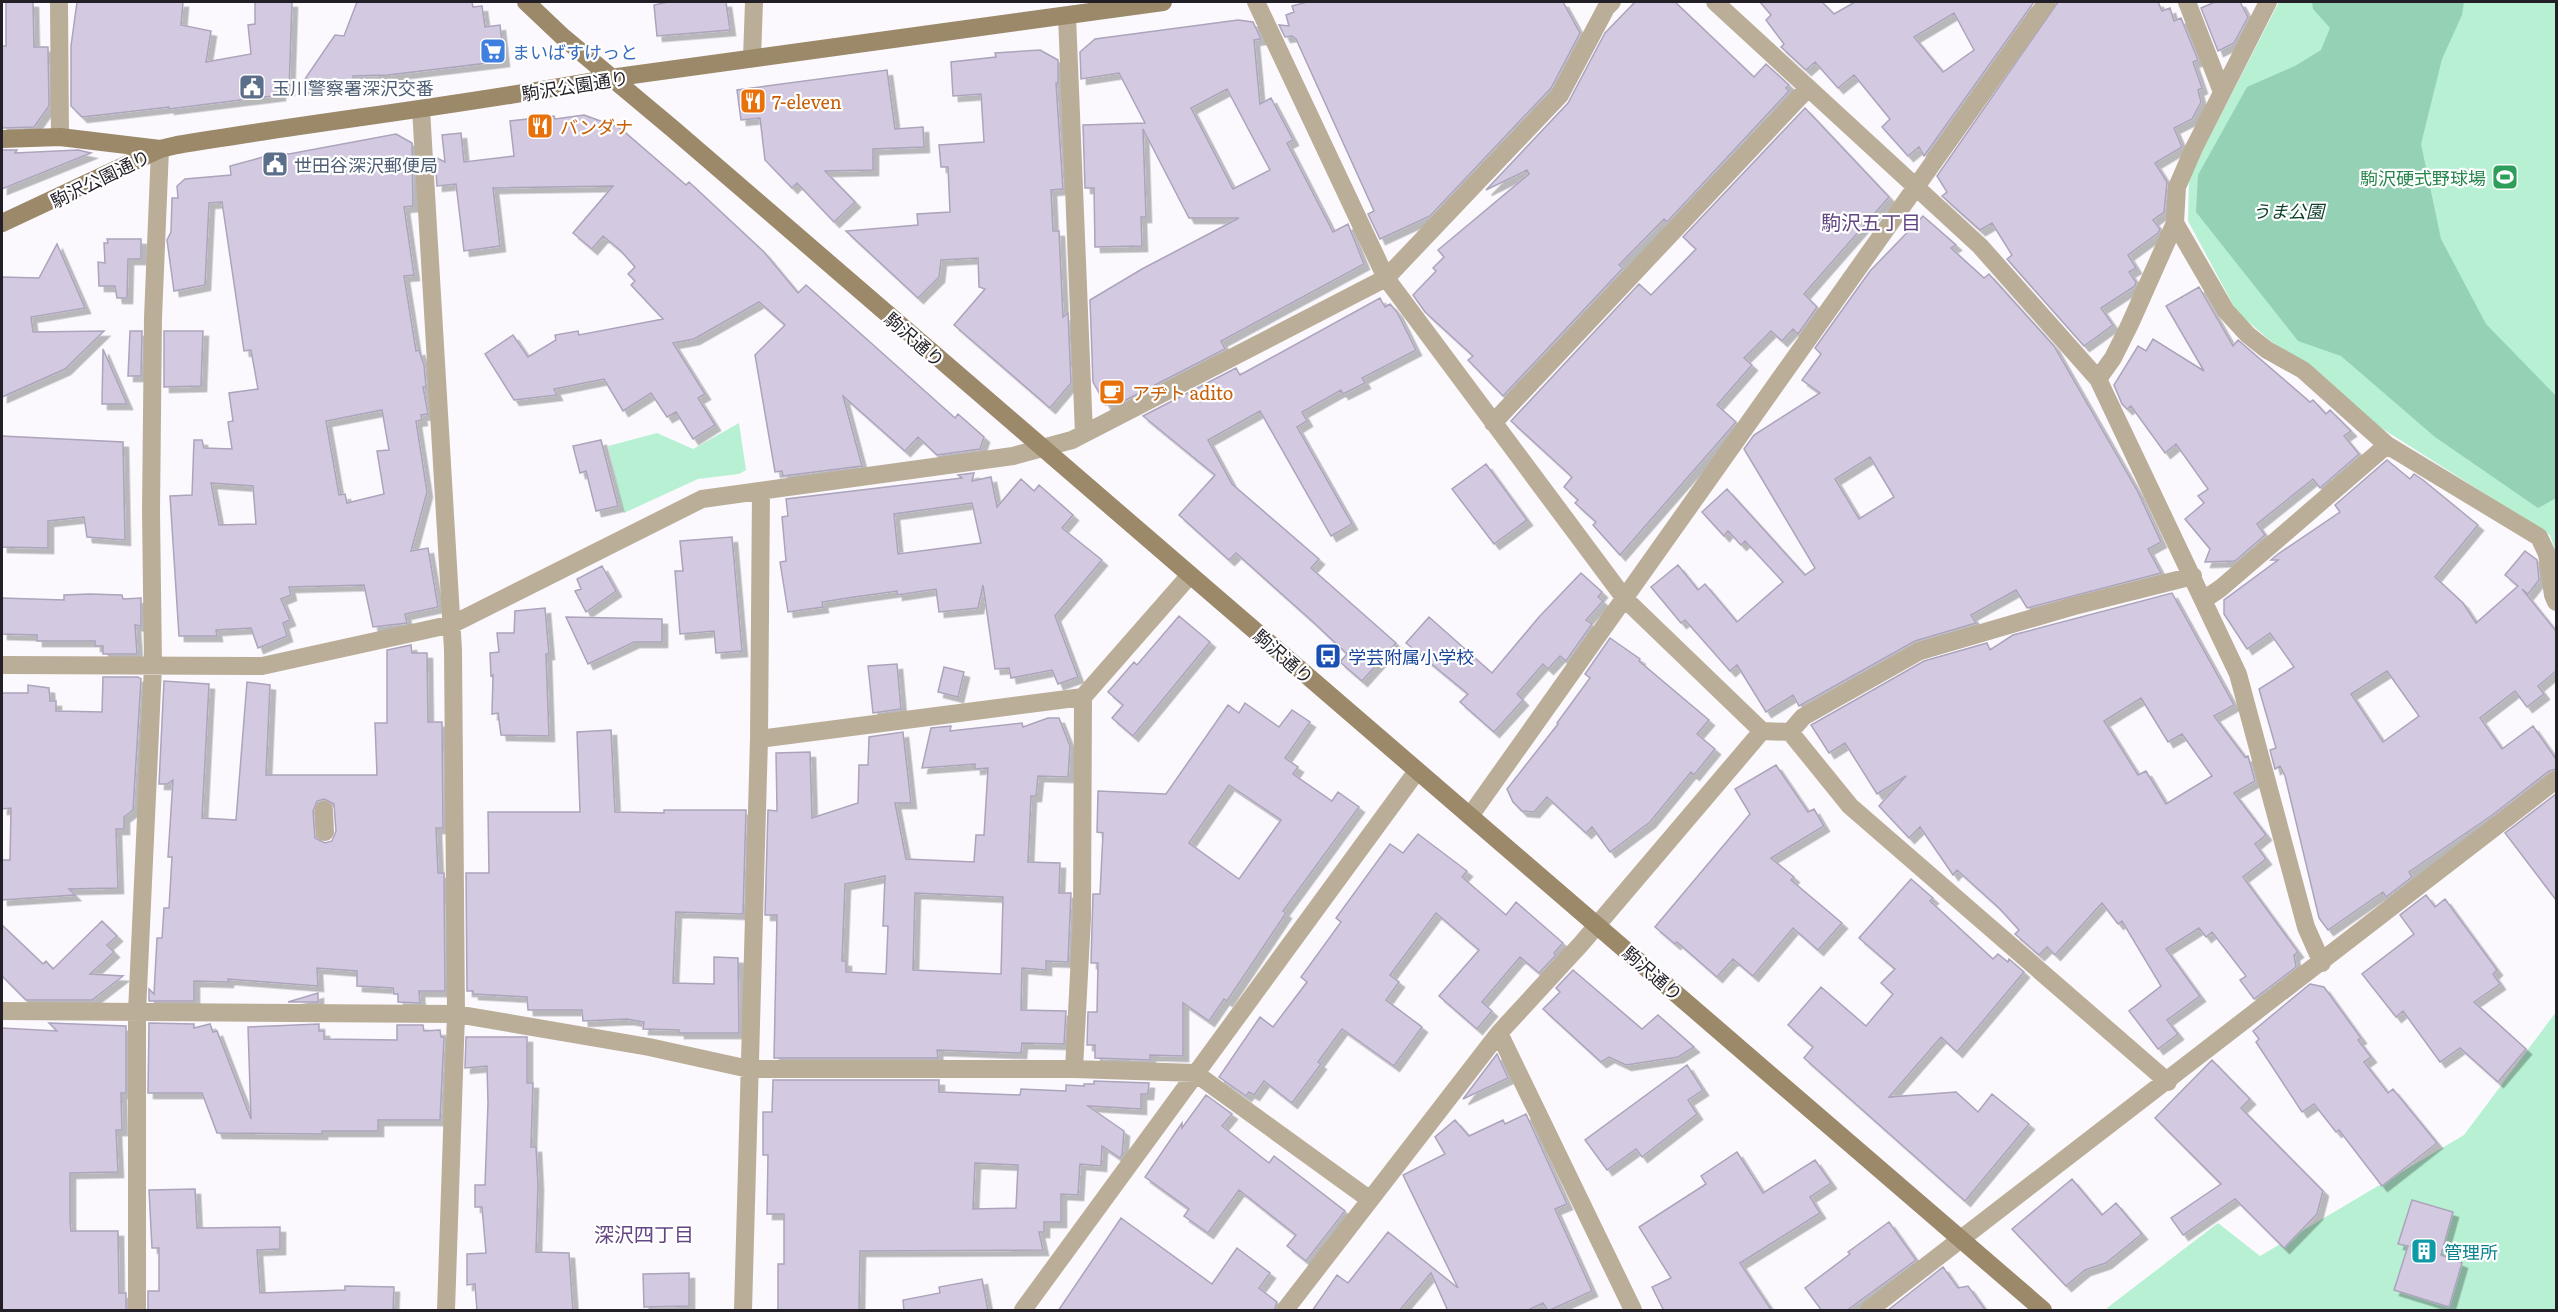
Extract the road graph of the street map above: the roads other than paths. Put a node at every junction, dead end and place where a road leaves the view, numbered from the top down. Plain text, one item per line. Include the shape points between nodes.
1 (59, 2) edge
2 (526, 2) edge
3 (754, 2) edge
4 (1163, 2) edge
5 (1256, 2) edge
6 (1612, 2) edge
7 (1714, 2) edge
8 (2047, 2) edge
9 (2187, 2) edge
10 (2268, 2) edge
11 (1066, 16) junction
12 (752, 58) junction
13 (610, 78) junction
14 (1808, 88) junction
15 (2222, 92) junction
16 (421, 110) junction
17 (60, 137) junction
18 (2, 139) edge
19 (160, 148) junction
20 (1917, 188) junction
21 (2175, 223) junction
22 (2, 224) edge
23 (1386, 278) junction
24 (2098, 379) junction
25 (1493, 423) junction
26 (1084, 434) junction
27 (2387, 445) junction
28 (1041, 448) junction
29 (761, 491) junction
30 (1190, 575) junction
31 (2193, 576) junction
32 (1625, 598) junction
33 (2205, 599) junction
34 (2556, 602) edge
35 (453, 624) junction
36 (2, 665) edge
37 (153, 666) junction
38 (1083, 697) junction
39 (1762, 732) junction
40 (1790, 732) junction
41 (759, 739) junction
42 (1417, 771) junction
43 (2556, 780) edge
44 (324, 810) dead end
45 (1470, 816) junction
46 (325, 832) dead end
47 (1597, 925) junction
48 (2322, 963) junction
49 (2, 1011) edge
50 (136, 1012) junction
51 (456, 1014) junction
52 (1499, 1033) junction
53 (749, 1069) junction
54 (1074, 1069) junction
55 (1195, 1073) junction
56 (2168, 1082) junction
57 (1369, 1199) junction
58 (1960, 1240) junction
59 (137, 1311) edge
60 (446, 1311) edge
61 (743, 1311) edge
62 (1023, 1311) edge
63 (1285, 1311) edge
64 (1633, 1311) edge
65 (1869, 1311) edge
66 (2043, 1311) edge

1 - 17 street
2 - 13 main road, 駒沢通り
3 - 12 street
4 - 11 main road, 駒沢公園通り
5 - 23 street
6 - 23 street via 1560,95
7 - 14 street
8 - 20 street
9 - 15 street
10 - 15 street
11 - 12 main road, 駒沢公園通り
11 - 26 street
12 - 13 main road, 駒沢公園通り
13 - 16 main road, 駒沢公園通り
13 - 28 main road, 駒沢通り
14 - 20 street
14 - 25 street
15 - 21 street via 2177,187
16 - 19 main road, 駒沢公園通り via 311,122
16 - 35 street
17 - 18 main road
17 - 19 main road
19 - 22 main road, 駒沢公園通り
19 - 37 street via 152,398
20 - 24 street via 1980,246
20 - 32 street
21 - 24 street via 2130,324
21 - 27 street via 2226,311 2248,335 2303,370
23 - 25 street
23 - 26 street
24 - 31 street
25 - 32 street
26 - 28 street
27 - 33 street
27 - 34 street via 2539,537 2547,554
28 - 29 street via 1013,456
28 - 30 main road, 駒沢通り
29 - 35 street via 702,499
29 - 41 street
30 - 38 street
30 - 42 main road, 駒沢通り
31 - 33 street
31 - 40 street via 1920,651 1803,717
32 - 39 street
32 - 45 street
33 - 48 street via 2240,679 2306,927
35 - 37 street via 262,666
35 - 51 street
36 - 37 street
37 - 50 street
38 - 41 street
38 - 54 street via 1082,918
39 - 40 street
39 - 47 street
40 - 56 street via 1850,806
41 - 53 street
42 - 45 main road, 駒沢通り
42 - 55 street
43 - 48 street
44 - 46 street
45 - 47 main road, 駒沢通り
47 - 52 street
47 - 58 main road, 駒沢通り
48 - 56 street
49 - 50 street
50 - 51 street
50 - 59 street
51 - 53 street via 649,1047
51 - 60 street
52 - 57 street
52 - 64 street
53 - 54 street
53 - 61 street
54 - 55 street
55 - 57 street
55 - 62 street
56 - 58 street
57 - 63 street
58 - 65 street
58 - 66 main road, 駒沢通り

